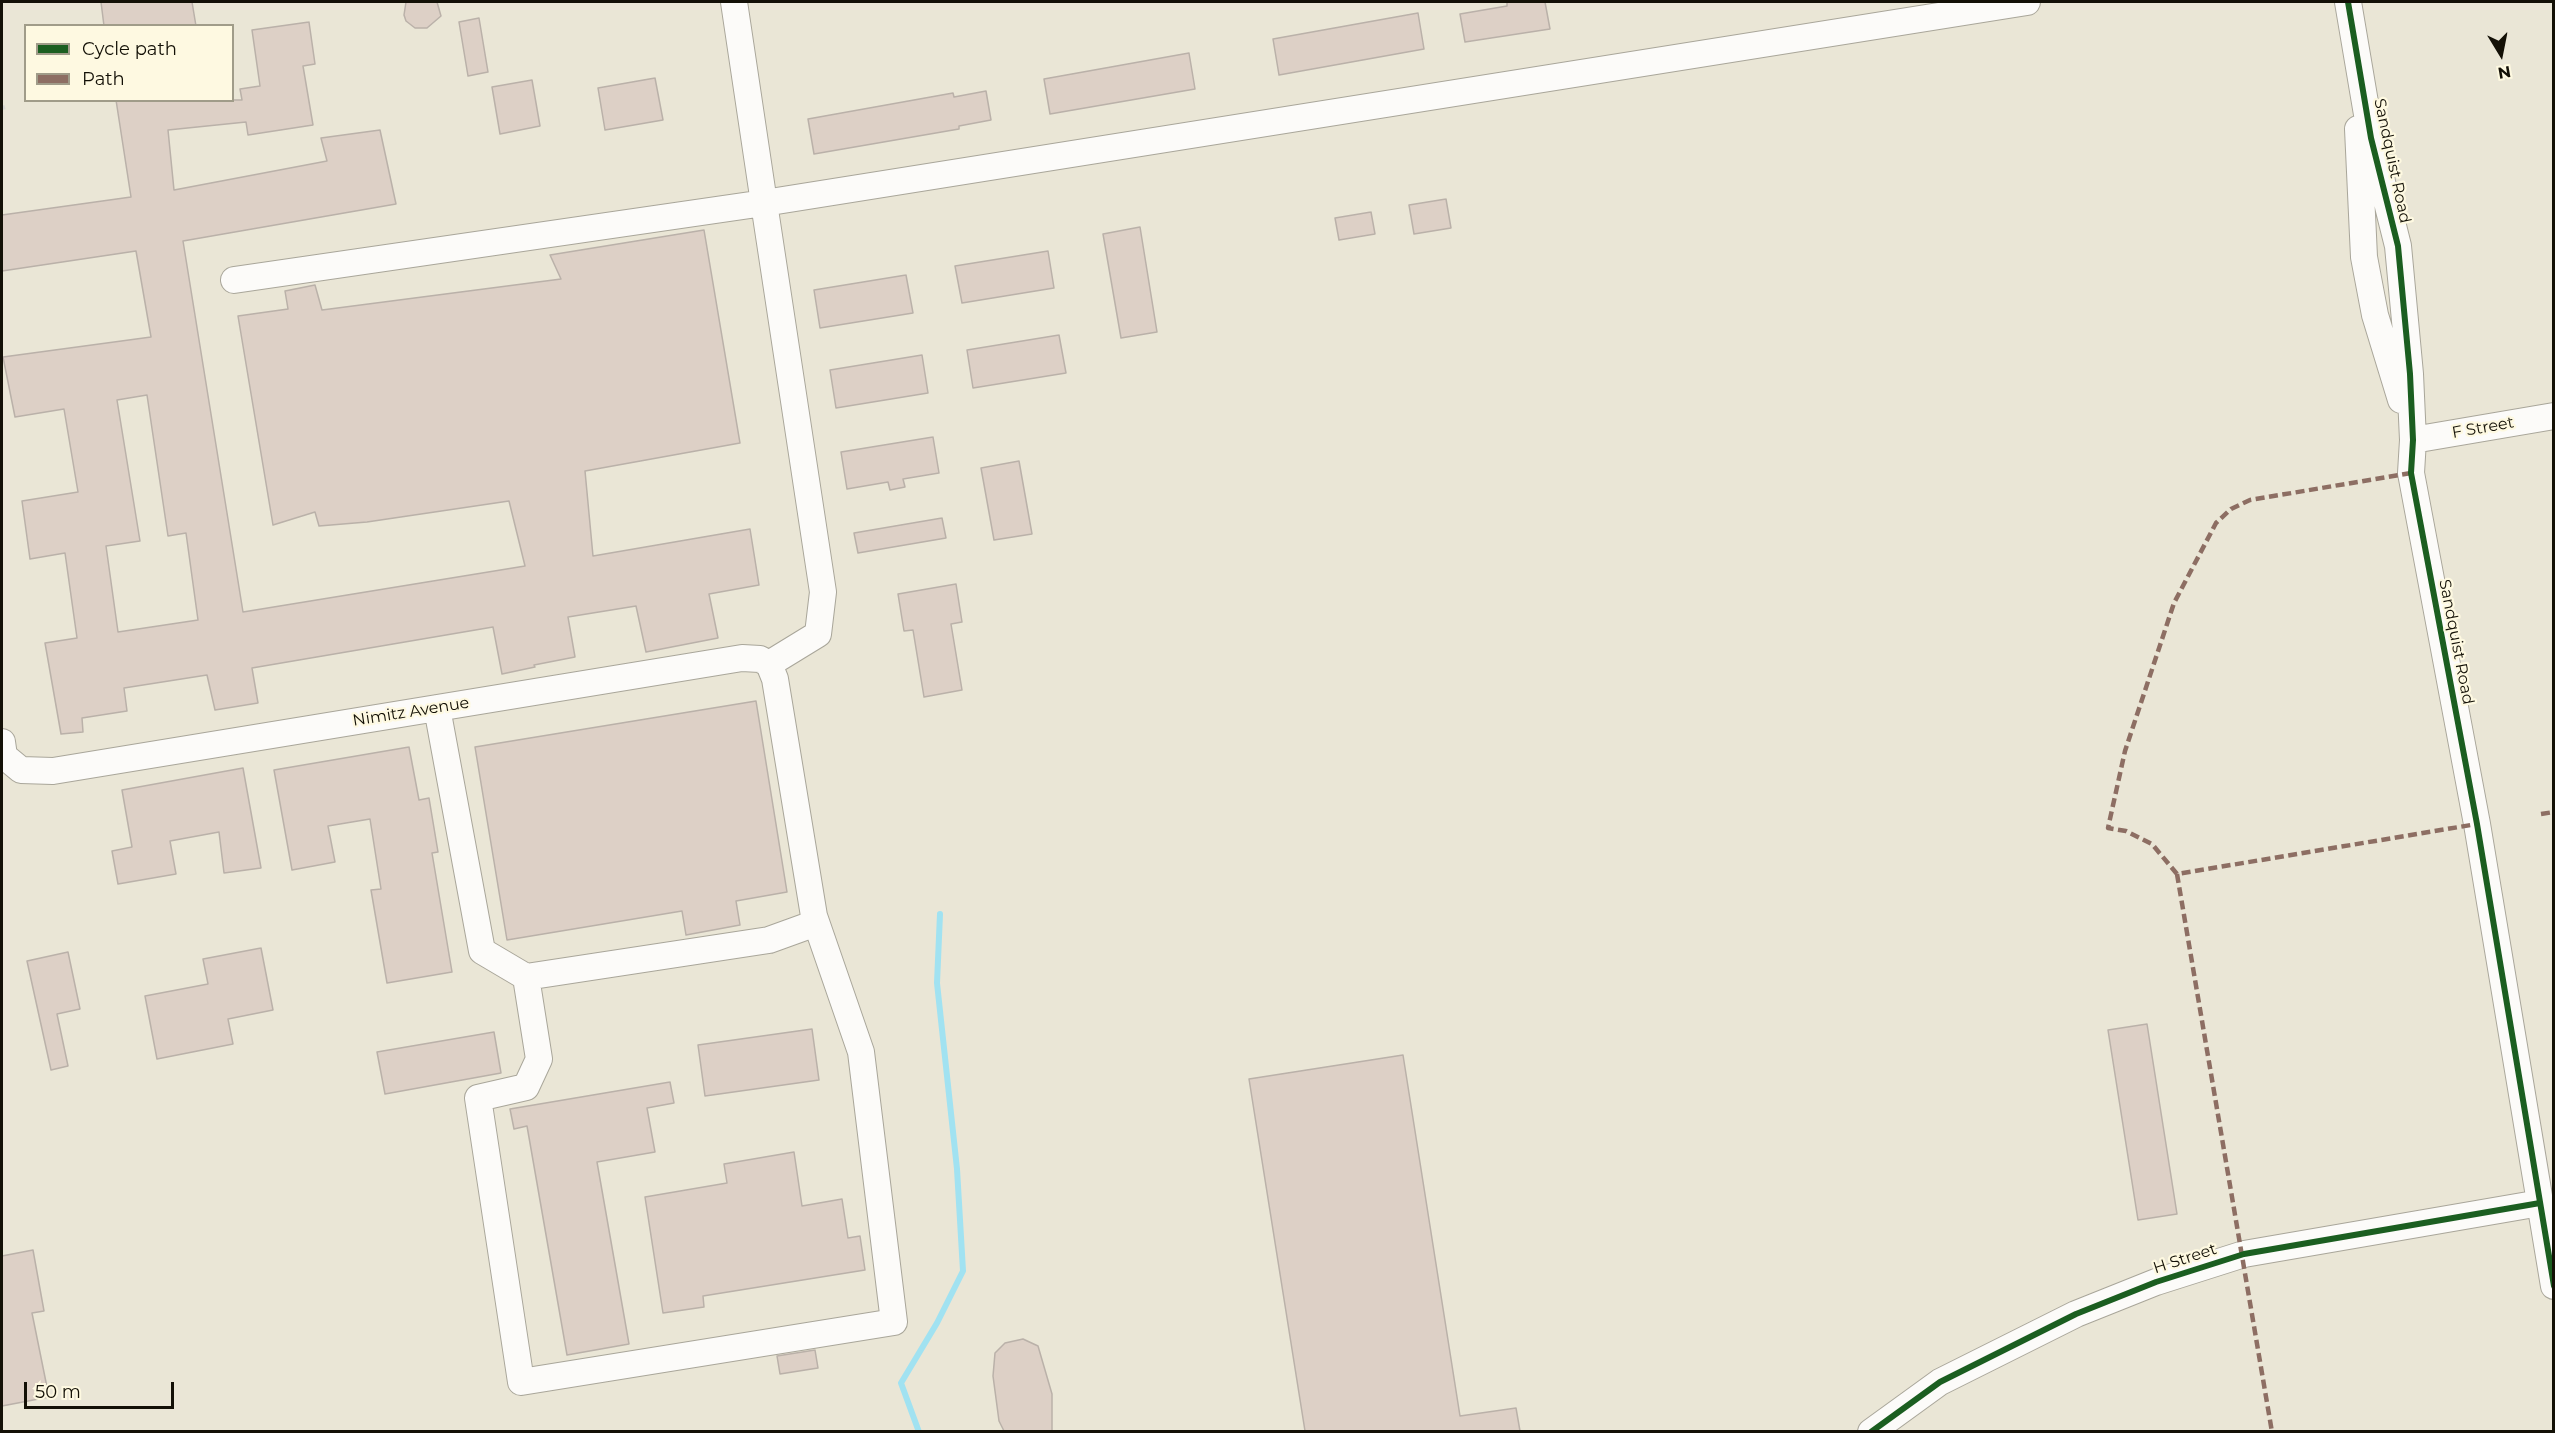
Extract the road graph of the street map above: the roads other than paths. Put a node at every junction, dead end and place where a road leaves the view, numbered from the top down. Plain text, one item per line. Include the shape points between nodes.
1 (734, 2) edge
2 (2027, 2) edge
3 (2348, 2) edge
4 (2357, 57) junction
5 (764, 203) junction
6 (234, 280) dead end
7 (2553, 416) edge
8 (2413, 440) junction
9 (769, 664) junction
10 (437, 708) junction
11 (2, 742) edge
12 (816, 923) junction
13 (526, 977) junction
14 (2540, 1203) junction
15 (2553, 1286) edge
16 (1871, 1431) edge

1 - 5 street
2 - 5 street
3 - 4 street, Sandquist Road
4 - 8 street, Sandquist Road via 2371,138 2398,246
4 - 8 street, Sandquist Road via 2364,257 2376,315
5 - 6 street
5 - 9 street via 823,592 818,634
7 - 8 street, F Street
8 - 14 street, Sandquist Road via 2410,473 2477,824
9 - 10 street, Nimitz Avenue via 742,658
9 - 12 street via 776,679
10 - 11 street, Nimitz Avenue via 53,771 21,770 4,756
10 - 13 street via 482,951
12 - 13 street via 769,940
12 - 13 street via 861,1052 894,1322 521,1382 478,1098 526,1087 539,1059
14 - 15 street, Sandquist Road
14 - 16 street, H Street via 2244,1254 2157,1282 2076,1314 1940,1382

